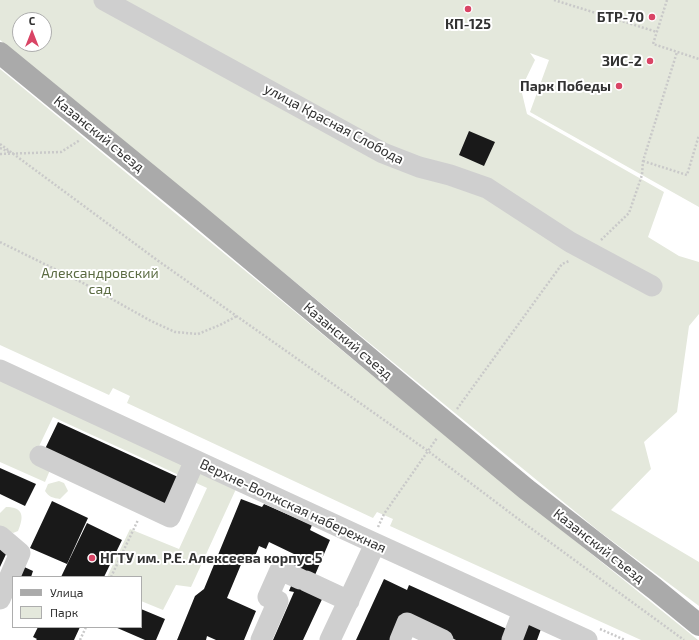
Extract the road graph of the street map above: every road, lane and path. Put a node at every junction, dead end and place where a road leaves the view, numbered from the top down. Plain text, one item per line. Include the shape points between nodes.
1 (104, 0) edge
2 (554, 0) edge
3 (667, 0) edge
4 (657, 32) junction
5 (677, 52) junction
6 (0, 53) edge
7 (699, 59) edge
8 (95, 131) junction
9 (699, 135) edge
10 (0, 144) edge
11 (0, 148) edge
12 (0, 154) edge
13 (12, 154) junction
14 (643, 161) junction
15 (0, 242) edge
16 (589, 253) junction
17 (652, 286) dead end
18 (236, 316) junction
19 (0, 370) edge
20 (456, 412) dead end
21 (428, 451) junction
22 (40, 456) dead end
23 (195, 460) junction
24 (145, 506) junction
25 (377, 535) junction
26 (0, 536) edge
27 (110, 576) edge
28 (0, 599) edge
29 (349, 601) junction
30 (523, 611) junction
31 (699, 625) edge
32 (86, 628) edge
33 (556, 634) edge
34 (80, 640) edge
35 (261, 640) edge
36 (330, 640) edge
37 (400, 640) edge
38 (443, 640) edge
39 (512, 640) edge
40 (587, 640) edge
41 (684, 640) edge

1 - 16 street, улица Красная Слобода via 383,153 487,188
2 - 4 path
3 - 4 path
4 - 5 path via 653,44
5 - 7 path
5 - 14 path
6 - 8 main road, Казанский съезд
8 - 13 path via 61,152
8 - 31 main road, Казанский съезд via 526,490
9 - 14 path via 687,175
10 - 13 path
11 - 13 path
12 - 13 path
13 - 18 path
14 - 16 path via 642,176 629,213
15 - 18 path via 175,332 198,334
16 - 17 street, улица Красная Слобода
16 - 20 path via 562,264
18 - 21 path
19 - 23 street, Верхне-Волжская набережная
21 - 25 path via 384,514
21 - 41 path
22 - 24 street
23 - 24 street via 170,517
23 - 25 street, Верхне-Волжская набережная
24 - 27 path
25 - 29 street
25 - 30 street, Верхне-Волжская набережная
26 - 28 street via 20,553
29 - 35 street via 280,570 268,597 278,601
29 - 36 street
30 - 33 street, Верхне-Волжская набережная
30 - 39 street
32 - 34 path
33 - 40 street, Верхне-Волжская набережная
37 - 38 street via 407,623

